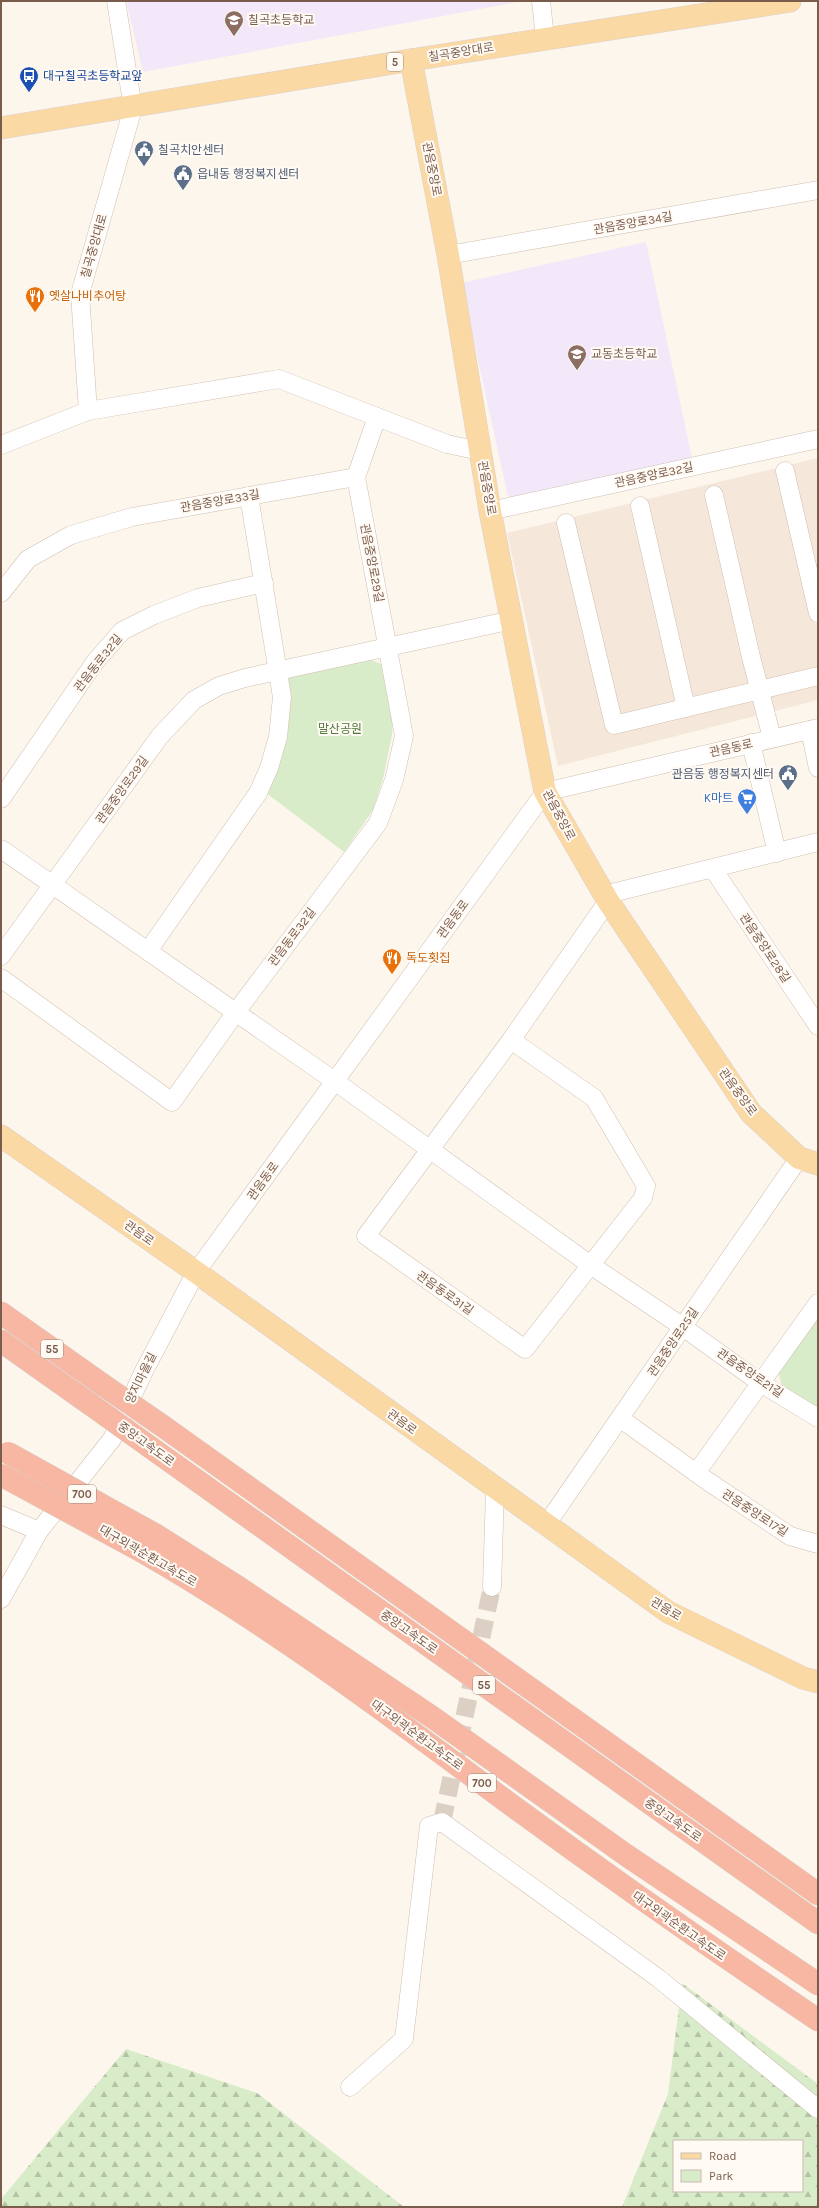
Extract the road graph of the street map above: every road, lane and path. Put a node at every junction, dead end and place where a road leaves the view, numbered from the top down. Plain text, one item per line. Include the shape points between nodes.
1 (116, 1) edge
2 (541, 1) edge
3 (790, 1) edge
4 (545, 38) junction
5 (411, 60) junction
6 (133, 108) junction
7 (1, 128) edge
8 (818, 190) edge
9 (448, 255) junction
10 (88, 411) junction
11 (376, 417) junction
12 (818, 439) edge
13 (1, 445) edge
14 (480, 452) junction
15 (785, 471) dead end
16 (356, 477) junction
17 (714, 495) dead end
18 (249, 496) junction
19 (640, 506) dead end
20 (490, 511) junction
21 (566, 523) dead end
22 (264, 583) junction
23 (1, 593) edge
24 (818, 613) edge
25 (512, 620) junction
26 (389, 648) junction
27 (277, 672) junction
28 (818, 676) edge
29 (759, 690) junction
30 (686, 708) junction
31 (814, 729) edge
32 (772, 738) junction
33 (751, 743) junction
34 (818, 768) edge
35 (545, 792) junction
36 (1, 799) edge
37 (818, 842) edge
38 (1, 849) edge
39 (777, 852) junction
40 (348, 863) joint
41 (712, 869) junction
42 (54, 885) junction
43 (606, 898) junction
44 (148, 951) junction
45 (1, 956) edge
46 (1, 978) edge
47 (236, 1012) junction
48 (818, 1026) edge
49 (511, 1040) junction
50 (336, 1082) junction
51 (1, 1136) edge
52 (431, 1150) junction
53 (809, 1161) edge
54 (592, 1266) junction
55 (196, 1272) junction
56 (818, 1303) edge
57 (1, 1313) edge
58 (683, 1326) junction
59 (1, 1342) edge
60 (762, 1384) junction
61 (621, 1418) junction
62 (818, 1418) edge
63 (4, 1451) edge
64 (696, 1473) junction
65 (1, 1474) edge
66 (495, 1490) junction
67 (1, 1515) edge
68 (546, 1525) junction
69 (39, 1531) junction
70 (150, 1543) junction
71 (818, 1544) edge
72 (492, 1588) tunnel mouth
73 (1, 1599) edge
74 (818, 1682) edge
75 (818, 1894) edge
76 (818, 1923) edge
77 (818, 1984) edge
78 (818, 2020) edge
79 (350, 2087) dead end
80 (818, 2109) edge

1 - 6 street
2 - 4 street
3 - 4 main road, 칠곡중앙대로 / 5
4 - 5 main road, 칠곡중앙대로 / 5
5 - 6 main road, 칠곡중앙대로 / 5
5 - 9 main road, 관음중앙로
6 - 7 main road, 칠곡중앙대로 / 5
6 - 10 street, 칠곡중앙대로 via 80,294
8 - 9 street, 관음중앙로34길
9 - 14 main road, 관음중앙로
10 - 11 street via 279,379
10 - 13 street
11 - 14 street via 447,444
11 - 16 street
12 - 20 street, 관음중앙로32길
14 - 20 main road, 관음중앙로
15 - 24 street
16 - 18 street, 관음중앙로33길
16 - 26 street, 관음중앙로29길
17 - 29 street
18 - 22 street
18 - 23 street, 관음중앙로33길 via 132,517 71,535 28,559
19 - 30 street
20 - 25 main road, 관음중앙로
21 - 30 street via 614,725
22 - 27 street
22 - 36 street, 관음동로32길 via 198,598 122,631 95,662
25 - 26 street, 관음중앙로29길
25 - 35 main road, 관음중앙로
26 - 27 street, 관음중앙로29길
26 - 40 street, 관음중앙로29길 via 404,736 394,780 378,823
27 - 42 street, 관음중앙로29길 via 219,686 194,700 160,736
27 - 44 street via 282,697 278,737 258,793
28 - 29 street
29 - 30 street
29 - 32 street
31 - 32 street, 관음동로
31 - 34 street
32 - 33 street, 관음동로
33 - 35 street, 관음동로
33 - 39 street
35 - 43 main road, 관음중앙로
35 - 50 street, 관음동로
37 - 39 street
38 - 42 street
39 - 41 street
40 - 47 street, 관음동로32길
41 - 43 street
41 - 48 street, 관음중앙로28길
42 - 44 street
42 - 45 street, 관음중앙로29길
43 - 49 street
43 - 53 main road, 관음중앙로 via 751,1112
44 - 47 street
46 - 47 street, 관음동로32길 via 172,1102
47 - 50 street
49 - 52 street
49 - 54 street, 관음동로31길 via 594,1098 646,1186 643,1198
50 - 52 street
50 - 55 street, 관음동로
51 - 55 main road, 관음로
52 - 54 street
52 - 54 street, 관음동로31길 via 366,1236 525,1349
53 - 58 street, 관음중앙로25길
54 - 58 street
55 - 66 main road, 관음로
55 - 69 street, 양지마을길 via 112,1439
56 - 60 street
57 - 75 highway, 중앙고속도로 / 55, bridge
58 - 60 street, 관음중앙로21길
58 - 61 street, 관음중앙로25길
59 - 76 highway, 중앙고속도로 / 55, bridge
60 - 62 street, 관음중앙로21길
60 - 64 street
61 - 64 street, 관음중앙로17길
61 - 68 street, 관음중앙로25길
63 - 70 highway, 대구외곽순환고속도로 / 700, bridge
64 - 71 street, 관음중앙로17길 via 790,1536
65 - 70 highway, 대구외곽순환고속도로 / 700, bridge
66 - 68 main road, 관음로
66 - 72 street
67 - 69 street
68 - 74 main road, 관음로 via 668,1612 803,1678
69 - 73 street, 양지마을길
70 - 77 highway, 대구외곽순환고속도로 / 700 via 238,1587 432,1717 626,1855
70 - 78 highway, 대구외곽순환고속도로 / 700 via 204,1589 408,1728 632,1892
79 - 80 street via 404,2039 429,1826 442,1822 658,1978

